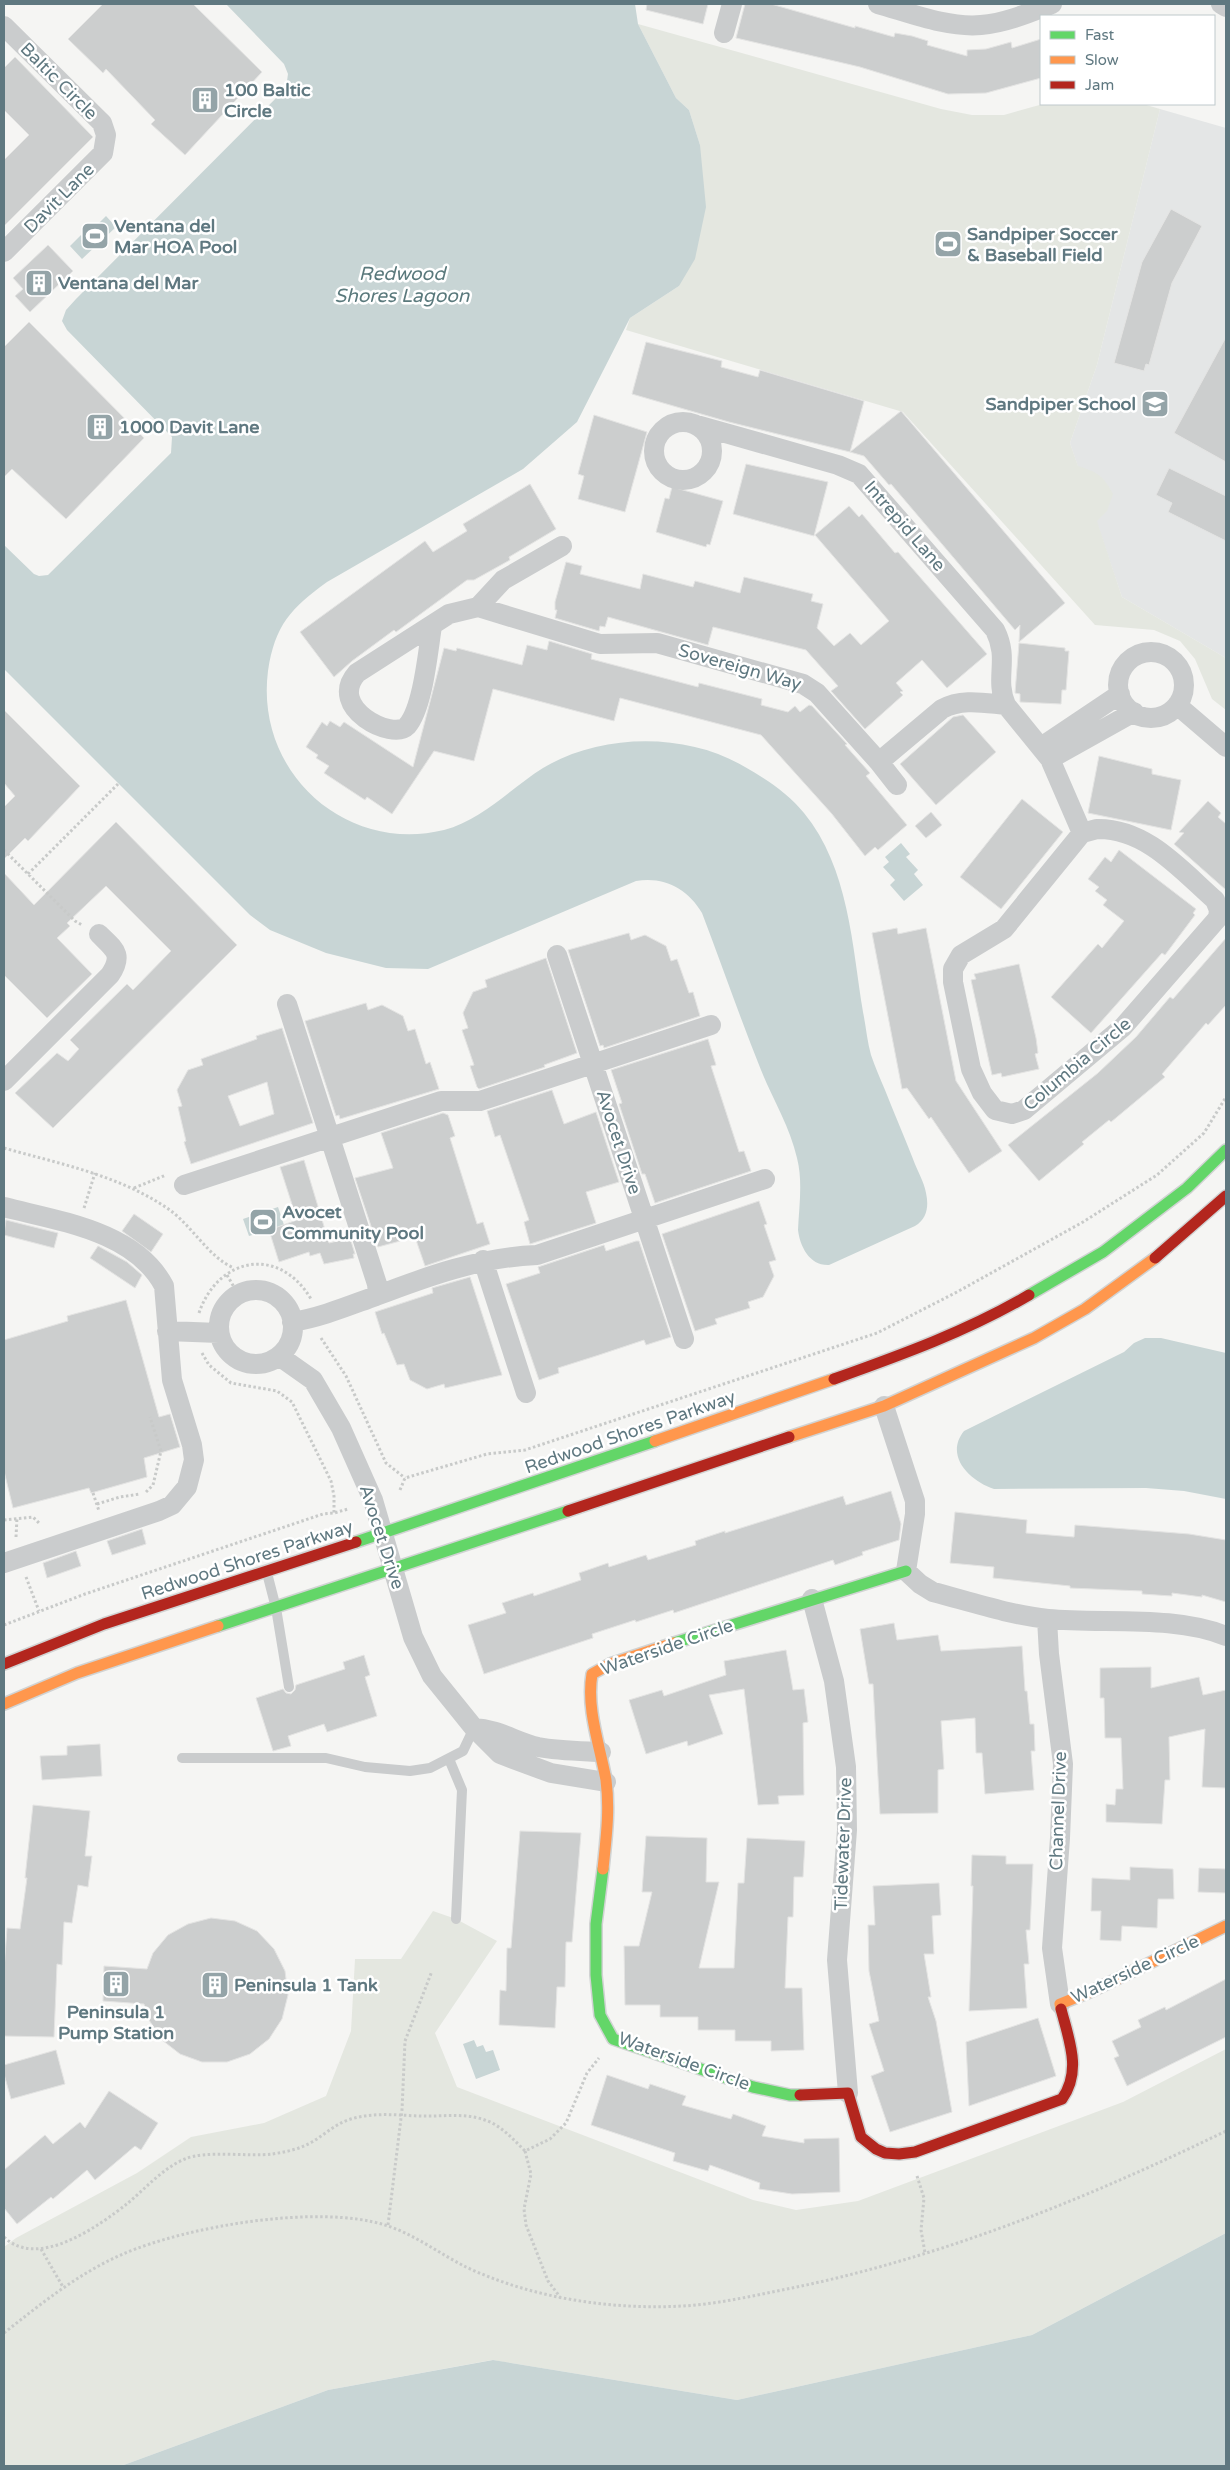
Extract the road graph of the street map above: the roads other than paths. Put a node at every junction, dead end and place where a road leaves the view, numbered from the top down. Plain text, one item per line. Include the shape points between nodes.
1 (732, 4) edge
2 (878, 4) edge
3 (1052, 4) edge
4 (1221, 4) edge
5 (1226, 7) edge
6 (4, 26) edge
7 (724, 33) dead end
8 (106, 139) joint
9 (4, 252) edge
10 (690, 423) dead end
11 (562, 546) dead end
12 (478, 607) junction
13 (432, 626) junction
14 (1120, 694) junction
15 (1006, 705) junction
16 (1177, 705) junction
17 (1134, 712) junction
18 (1226, 747) edge
19 (1045, 753) junction
20 (879, 762) junction
21 (897, 785) dead end
22 (1082, 833) junction
23 (99, 934) road end
24 (557, 955) dead end
25 (287, 1004) dead end
26 (711, 1025) dead end
27 (594, 1064) junction
28 (4, 1081) edge
29 (330, 1138) junction
30 (1226, 1150) edge
31 (765, 1179) dead end
32 (176, 1180) road end
33 (1226, 1196) edge
34 (4, 1207) edge
35 (645, 1219) junction
36 (483, 1260) junction
37 (378, 1294) junction
38 (292, 1322) junction
39 (167, 1332) junction
40 (219, 1333) junction
41 (684, 1339) dead end
42 (279, 1356) junction
43 (526, 1393) dead end
44 (884, 1406) junction
45 (384, 1534) junction
46 (4, 1563) edge
47 (394, 1568) junction
48 (267, 1571) junction
49 (906, 1572) junction
50 (812, 1599) junction
51 (276, 1608) junction
52 (1047, 1619) junction
53 (1226, 1636) edge
54 (4, 1664) edge
55 (289, 1687) dead end
56 (4, 1704) edge
57 (474, 1728) junction
58 (601, 1752) junction
59 (182, 1758) dead end
60 (448, 1759) junction
61 (606, 1782) junction
62 (456, 1920) dead end
63 (1226, 1926) edge
64 (1060, 2004) junction
65 (848, 2093) junction

1 - 7 street
2 - 3 street via 955,24 979,26
4 - 5 street
6 - 8 street, Baltic Circle via 102,123
8 - 9 street, Davit Lane via 104,153
10 - 15 street, Intrepid Lane via 860,474 995,630 1002,644 1001,691
11 - 12 street via 503,580
12 - 13 street via 455,611
12 - 20 street, Sovereign Way via 600,644 656,642 803,684 817,693
13 - 13 street via 416,711 406,726 395,731 364,717 350,702 349,686 353,678
14 - 16 street via 1120,675 1125,666 1132,658 1152,652 1168,657 1184,677 1184,688
14 - 17 street via 1126,706
14 - 19 street
15 - 19 street
15 - 20 street via 952,704
16 - 17 street via 1156,717
16 - 18 street
17 - 19 street
19 - 22 street
20 - 21 street, Sovereign Way
22 - 22 street, Columbia Circle via 1004,929 961,955 954,966 953,982 971,1068 989,1104 1000,1112 1018,1114 1029,1107 1123,1027 1211,929 1219,914 1216,900 1152,845 1135,836 1106,829
23 - 28 street via 116,953 115,968
24 - 27 street, Avocet Drive
25 - 29 street
26 - 27 street
27 - 29 street via 480,1101 441,1101
27 - 35 street, Avocet Drive
29 - 32 street
29 - 37 street
30 - 45 main road, Redwood Shores Parkway via 1186,1188 1103,1252 1000,1312 952,1334 887,1360
31 - 35 street
33 - 44 main road via 1144,1268 1085,1309 1034,1338
34 - 39 street via 88,1230 126,1247 149,1263 164,1286
35 - 36 street via 537,1255
35 - 41 street, Avocet Drive
36 - 37 street
36 - 43 street
37 - 38 street via 316,1318
38 - 40 street via 282,1301 261,1290 249,1290 238,1294 222,1311
38 - 42 street via 292,1334
39 - 40 street
39 - 46 street via 172,1380 194,1460 187,1487 172,1505 159,1511
40 - 42 street via 224,1345 243,1361 255,1363
42 - 45 street, Avocet Drive via 313,1380 340,1428 373,1500
44 - 47 main road
44 - 49 street via 915,1500
45 - 47 street, Avocet Drive
45 - 48 main road, Redwood Shores Parkway
47 - 51 main road
47 - 57 street, Avocet Drive via 413,1637 432,1676
48 - 51 lane
48 - 54 main road, Redwood Shores Parkway via 104,1624
49 - 50 main road, Waterside Circle
49 - 52 street via 933,1592
50 - 58 main road, Waterside Circle via 598,1669 592,1674 589,1691
50 - 65 street, Tidewater Drive via 834,1681 846,1767 847,1830 836,1960
51 - 55 lane
51 - 56 main road via 77,1673
52 - 53 street via 1180,1626
52 - 64 street, Channel Drive via 1063,1764 1052,1948
57 - 58 street via 489,1728 536,1746
57 - 60 lane via 463,1751
57 - 61 street, Avocet Drive via 500,1754 524,1764 551,1773
58 - 61 main road, Waterside Circle
59 - 60 lane via 326,1758 381,1770 410,1772 430,1768
60 - 62 lane via 462,1790
61 - 65 main road, Waterside Circle via 609,1815 596,1924 596,1975 600,2016 613,2040 753,2087 790,2095
63 - 64 main road, Waterside Circle
64 - 65 main road, Waterside Circle via 1073,2072 1070,2087 1062,2099 915,2152 899,2154 885,2153 860,2137

